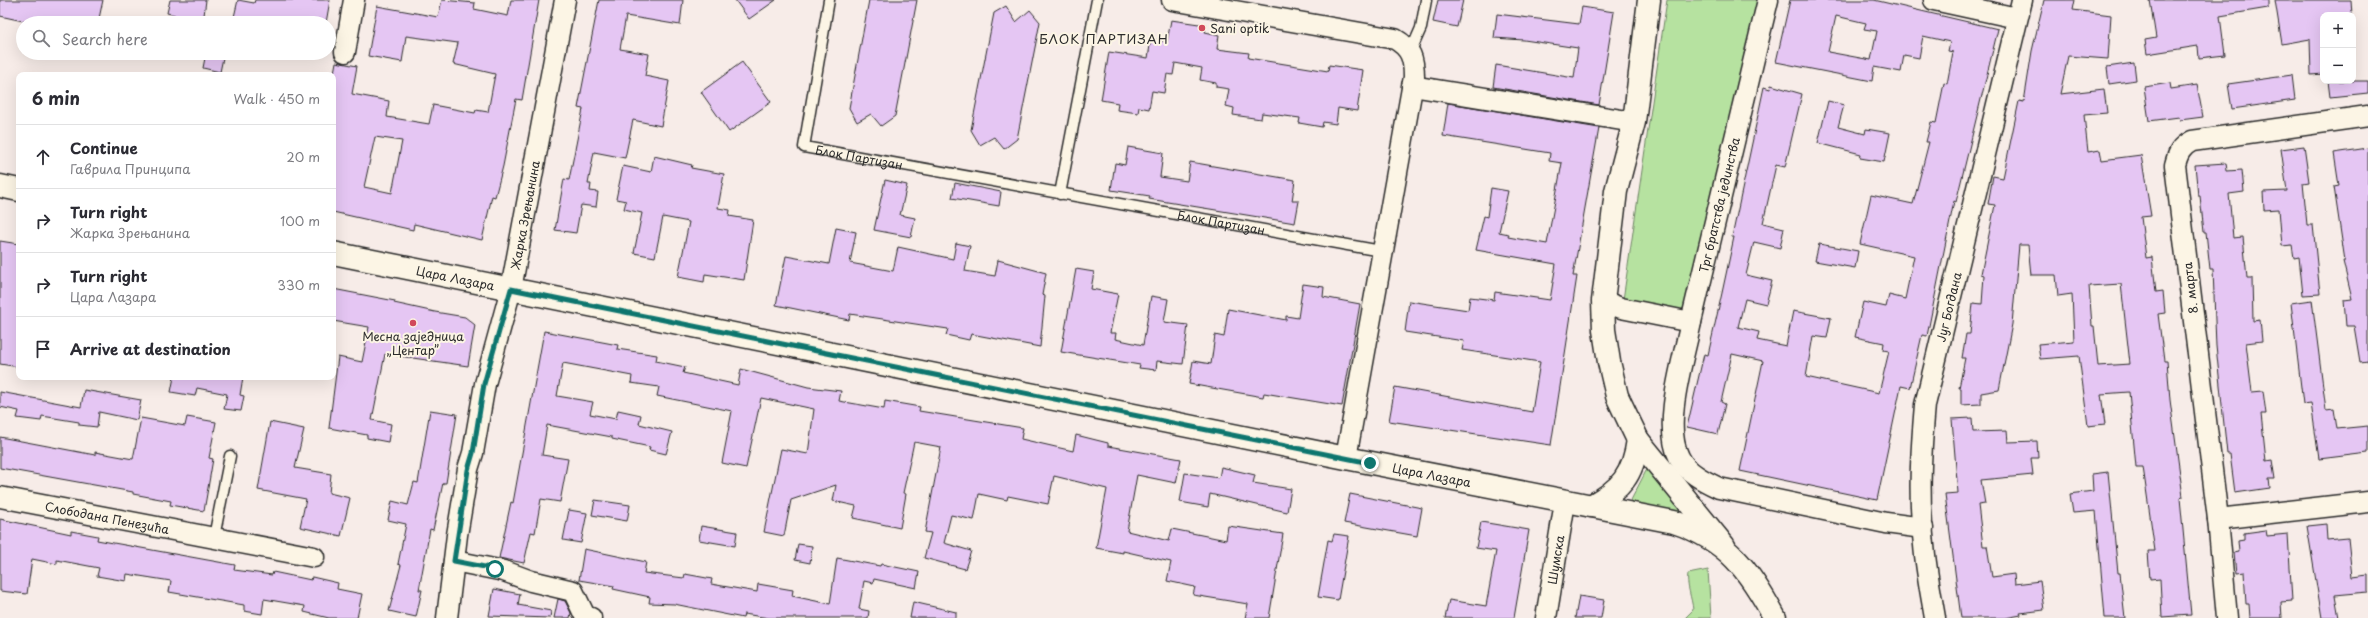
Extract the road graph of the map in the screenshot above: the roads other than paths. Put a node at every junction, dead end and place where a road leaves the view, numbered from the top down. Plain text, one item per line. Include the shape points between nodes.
1 (354, 0) edge
2 (565, 0) edge
3 (829, 0) edge
4 (1097, 0) edge
5 (1172, 0) edge
6 (1426, 0) edge
7 (1649, 0) edge
8 (1768, 0) edge
9 (1934, 0) edge
10 (1234, 6) edge
11 (2020, 9) edge
12 (345, 52) dead end
13 (1410, 53) junction
14 (1412, 86) junction
15 (2368, 116) edge
16 (1634, 122) junction
17 (0, 186) edge
18 (16, 189) edge
19 (1060, 194) junction
20 (1381, 251) junction
21 (336, 254) edge
22 (511, 289) junction
23 (1603, 301) junction
24 (1691, 322) junction
25 (1638, 440) junction
26 (230, 456) dead end
27 (1346, 458) junction
28 (0, 497) edge
29 (1566, 502) junction
30 (2368, 502) edge
31 (1591, 506) junction
32 (2218, 519) junction
33 (1923, 528) junction
34 (214, 537) junction
35 (1725, 548) junction
36 (314, 557) dead end
37 (454, 561) junction
38 (447, 618) edge
39 (591, 618) edge
40 (1546, 618) edge
41 (1775, 618) edge
42 (1935, 618) edge
43 (2226, 618) edge

1 - 12 street
2 - 22 street, Жарка Зрењанина
3 - 19 lane, Блок Партизан via 804,147
4 - 19 lane
5 - 10 street
6 - 13 lane via 1421,28
7 - 16 main road
8 - 24 street, Трг братства јединства
9 - 11 street
10 - 13 street via 1395,39 1405,45
11 - 33 street, Југ Богдана via 1925,404 1921,456
13 - 14 street via 1414,63
14 - 16 street
14 - 20 street
15 - 32 street, 8. марта via 2192,141 2183,146 2178,155 2175,165
16 - 23 main road via 1616,191
17 - 18 main road
19 - 20 lane, Блок Партизан
20 - 27 street
21 - 22 main road, Цара Лазара
22 - 27 main road, Цара Лазара
22 - 37 street, Жарка Зрењанина via 484,384 465,484
23 - 24 street via 1620,308
23 - 25 main road via 1604,330 1617,396
24 - 33 street, Трг братства јединства via 1672,420 1672,438 1679,458 1696,476 1719,488 1886,523
25 - 31 main road via 1636,456 1623,484 1611,495
25 - 35 main road
26 - 34 lane
27 - 29 main road, Цара Лазара
28 - 34 street, Слободана Пенезића
29 - 31 main road, Цара Лазара
29 - 40 street, Шумска
30 - 32 street
31 - 35 main road, Цара Лазара via 1674,522 1709,537
32 - 43 street, 8. марта
33 - 42 street, Југ Богдана
34 - 36 street, Слободана Пенезића
35 - 41 main road via 1742,565
37 - 38 street, Жарка Зрењанина
37 - 39 street via 504,571 531,581 573,591 585,616

